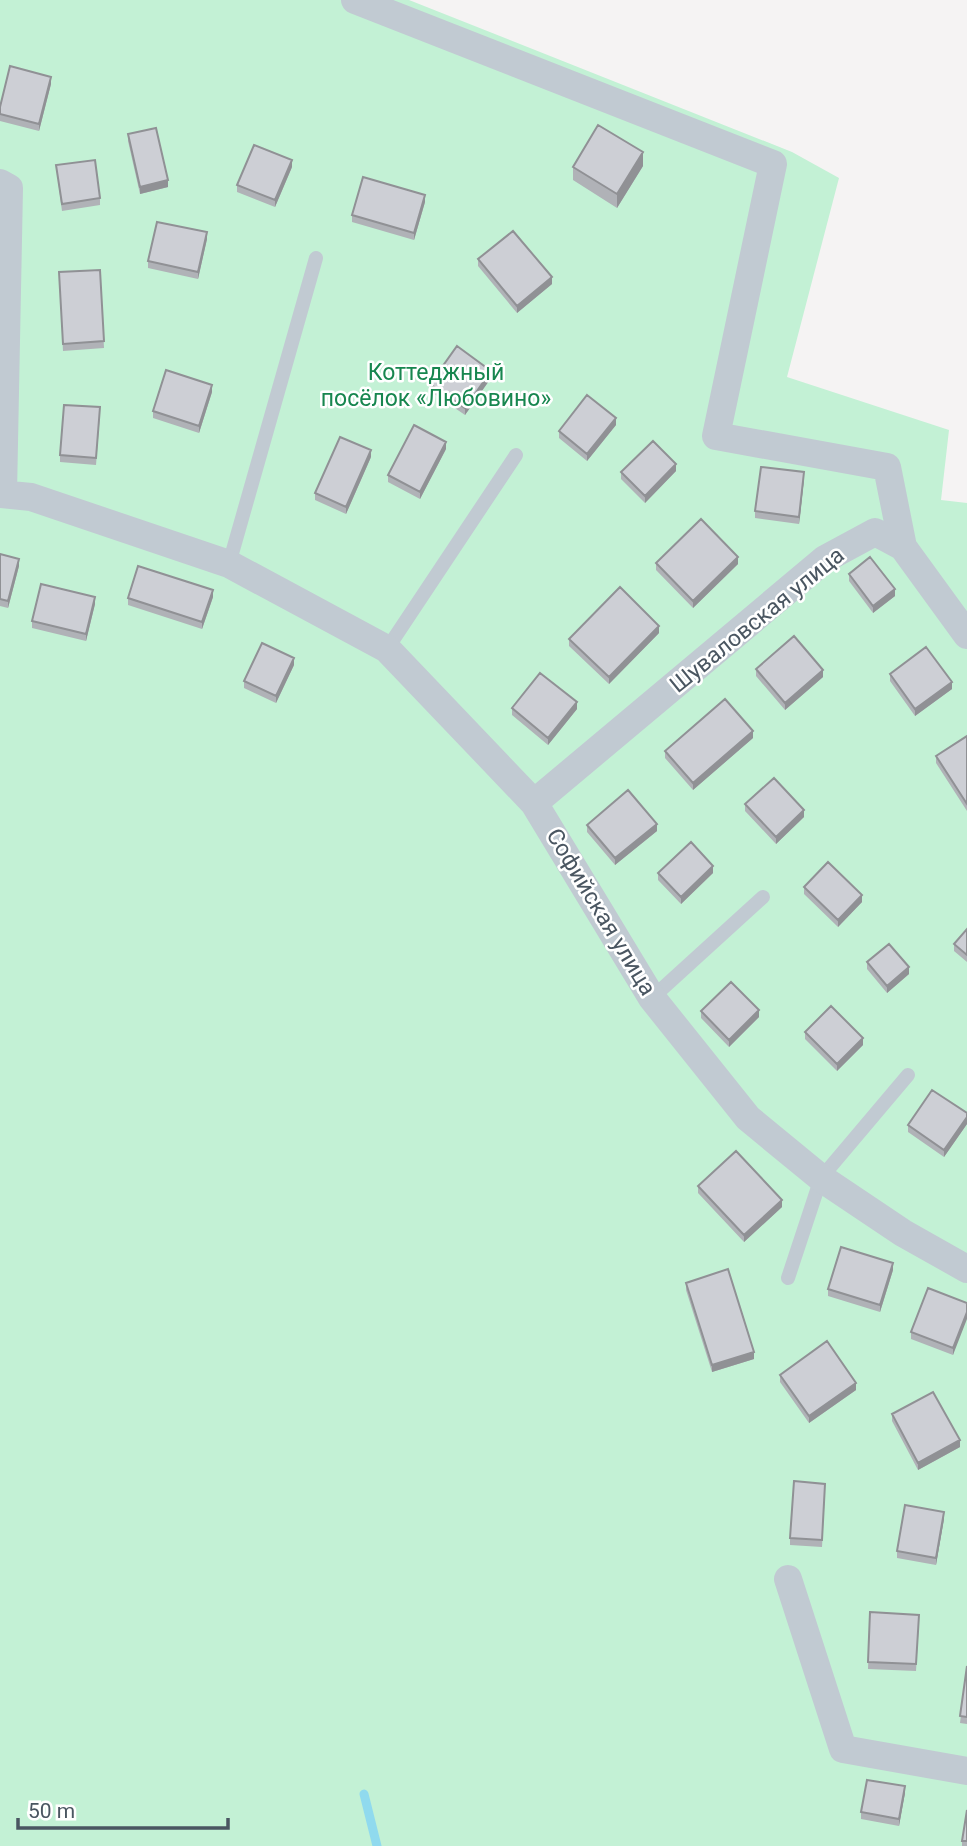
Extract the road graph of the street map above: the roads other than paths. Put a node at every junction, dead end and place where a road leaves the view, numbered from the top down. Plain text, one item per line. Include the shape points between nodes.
1 (355, 0) edge
2 (0, 183) edge
3 (316, 258) dead end
4 (516, 455) dead end
5 (1, 494) edge
6 (903, 547) junction
7 (229, 565) junction
8 (967, 635) edge
9 (387, 649) junction
10 (534, 803) junction
11 (763, 897) dead end
12 (652, 998) junction
13 (908, 1075) dead end
14 (821, 1178) junction
15 (967, 1269) edge
16 (788, 1278) dead end
17 (788, 1579) dead end
18 (967, 1771) edge

1 - 6 street via 773,164 716,436 887,467
2 - 5 street via 9,188
3 - 7 lane
4 - 9 lane
5 - 7 street, Софийская улица via 31,497
6 - 8 street, Шуваловская улица
6 - 10 street, Шуваловская улица via 874,532 825,559
7 - 9 street, Софийская улица
9 - 10 street, Софийская улица
10 - 12 street, Софийская улица
11 - 12 lane
12 - 14 street, Софийская улица via 748,1118
13 - 14 lane
14 - 15 street, Софийская улица
14 - 16 lane
17 - 18 street via 843,1749

